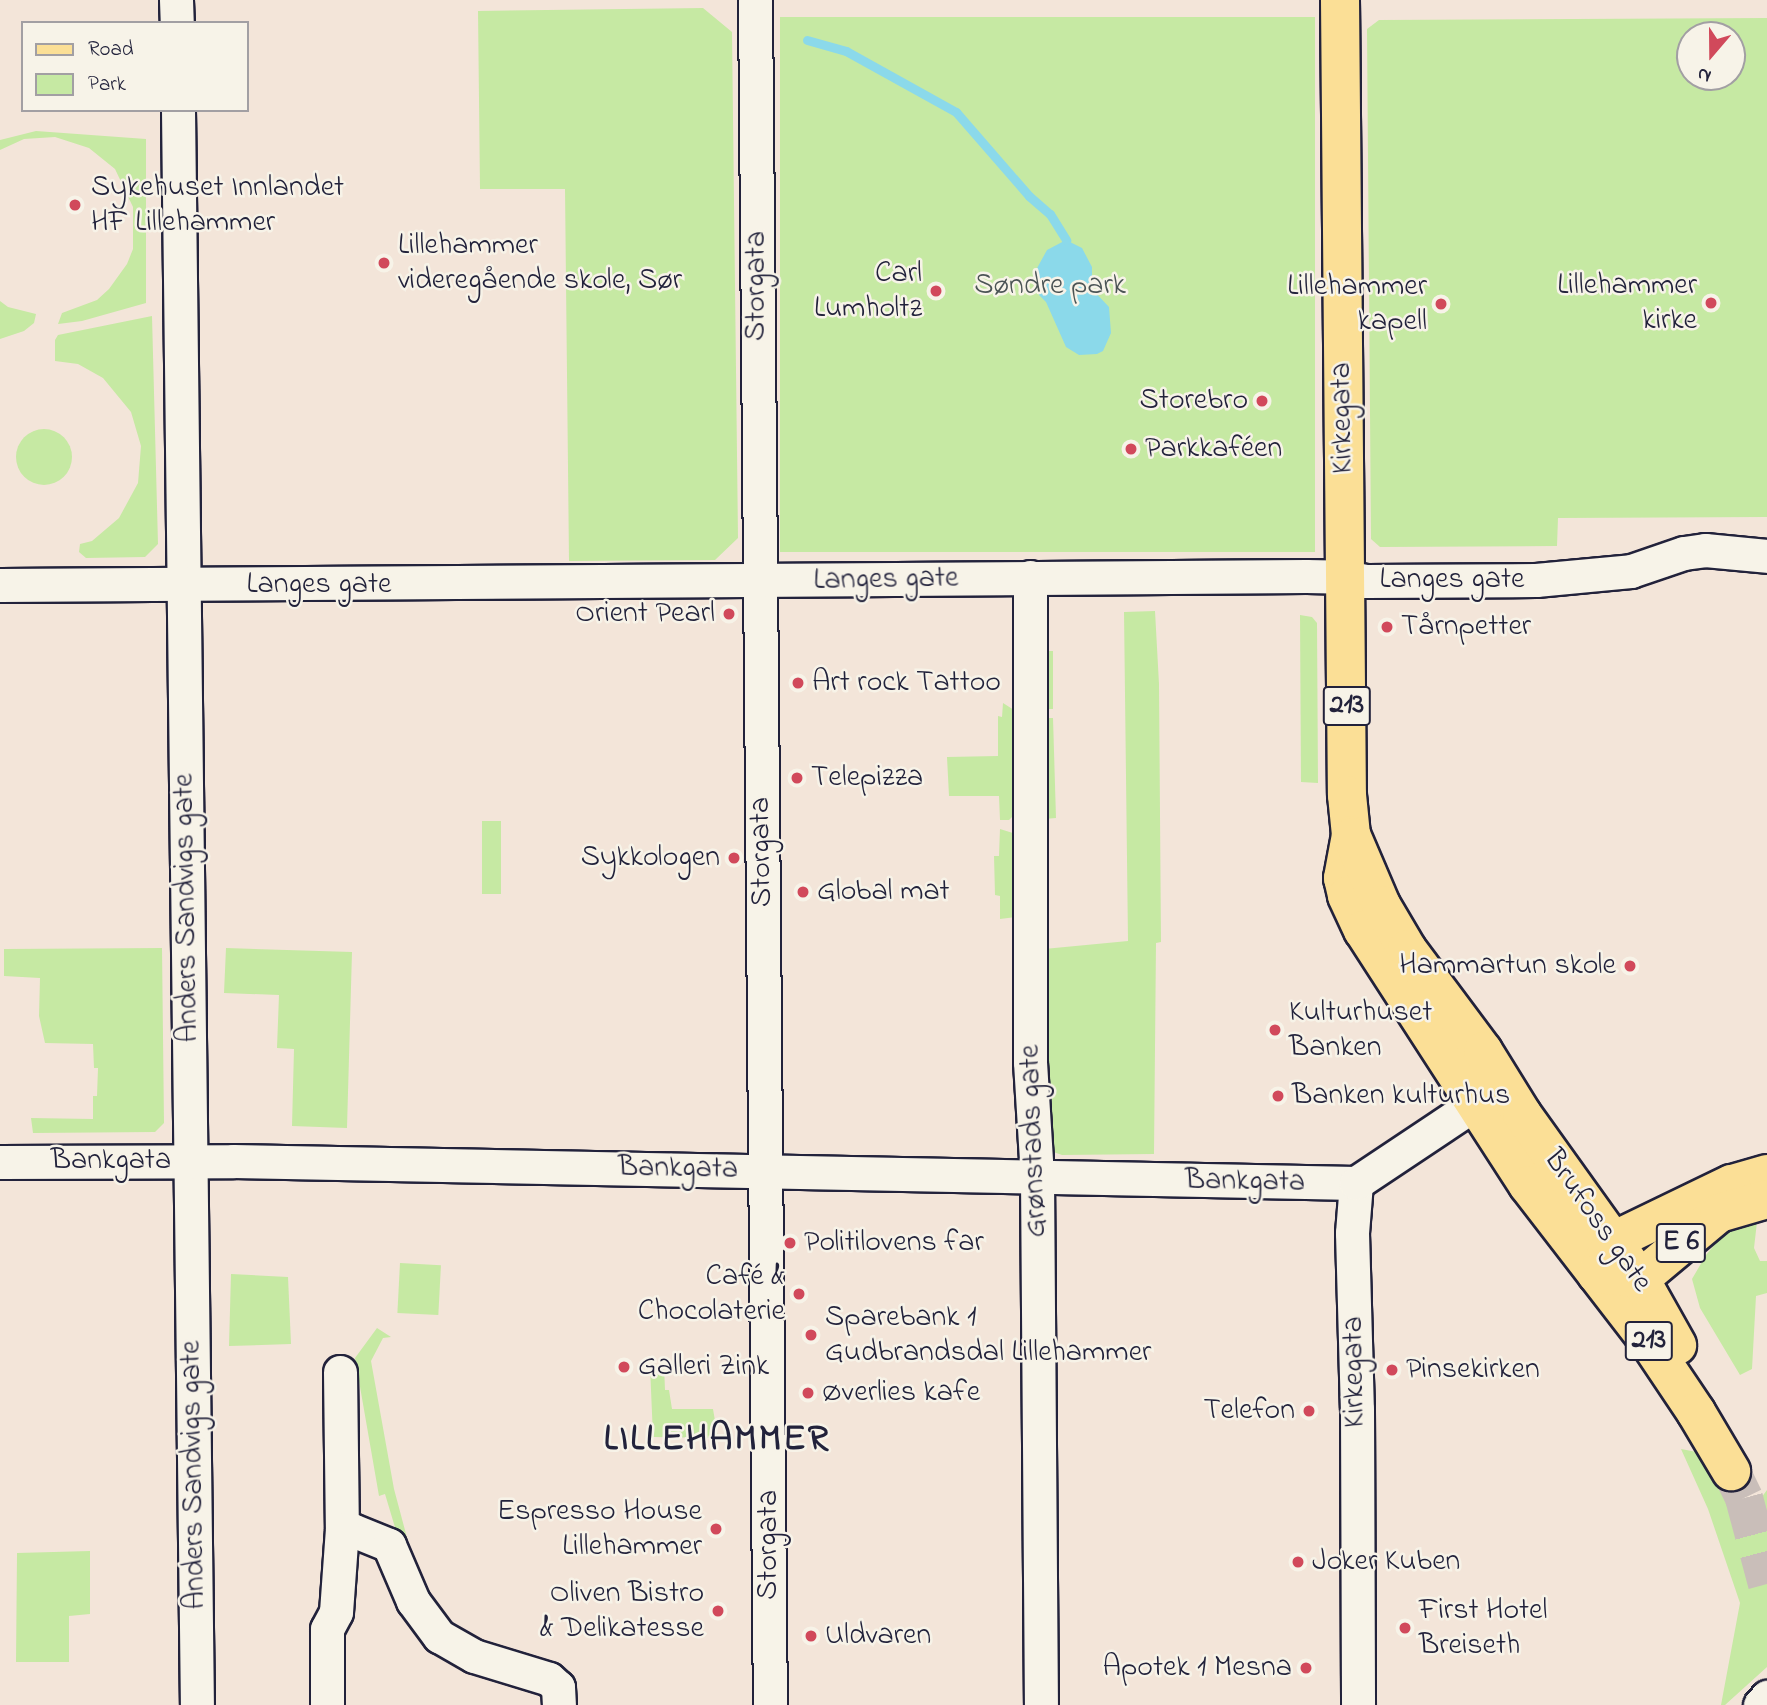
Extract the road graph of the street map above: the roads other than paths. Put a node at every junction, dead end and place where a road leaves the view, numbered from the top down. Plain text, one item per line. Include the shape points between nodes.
1 (176, 0) edge
2 (755, 0) edge
3 (1340, 0) edge
4 (177, 21) edge
5 (178, 112) edge
6 (1767, 556) edge
7 (1030, 577) junction
8 (1345, 577) junction
9 (759, 582) junction
10 (0, 585) edge
11 (184, 586) junction
12 (1351, 835) junction
13 (1483, 1051) junction
14 (1476, 1103) junction
15 (1522, 1114) junction
16 (0, 1161) edge
17 (189, 1161) junction
18 (766, 1170) junction
19 (1767, 1174) edge
20 (1037, 1177) junction
21 (1356, 1183) junction
22 (1767, 1199) edge
23 (1605, 1258) junction
24 (1640, 1279) junction
25 (340, 1372) dead end
26 (342, 1530) junction
27 (558, 1696) edge
28 (1767, 1697) edge
29 (197, 1705) edge
30 (327, 1705) edge
31 (770, 1705) edge
32 (1041, 1705) edge
33 (1357, 1705) edge
34 (1760, 1705) edge

1 - 4 street
2 - 9 street, Storgata
3 - 8 main road, Kirkegata / 213
5 - 11 street, Anders Sandvigs gate
6 - 8 street, Langes gate via 1705,550 1631,571 1552,579 1366,581
7 - 8 street, Langes gate
7 - 9 street, Langes gate
7 - 20 street, Grønstads gate via 1030,1062
8 - 12 main road, Kirkegata / 213
9 - 11 street, Langes gate
9 - 18 street, Storgata
10 - 11 street, Langes gate
11 - 17 street, Anders Sandvigs gate
12 - 13 main road, 213 via 1381,905 1407,949
12 - 14 main road, 213 via 1343,878 1347,896 1363,930
13 - 14 main road
13 - 15 main road, 213
14 - 15 main road
14 - 21 street
14 - 23 main road, 213 via 1528,1185
15 - 23 main road, Brufoss gate / 213
16 - 17 street, Bankgata
17 - 18 street, Bankgata
17 - 29 street, Anders Sandvigs gate
18 - 20 street, Bankgata
18 - 31 street, Storgata
19 - 23 main road, E 6 via 1731,1184
20 - 21 street, Bankgata
20 - 32 street, Grønstads gate
21 - 33 street, Kirkegata via 1352,1233
22 - 24 main road, E 6 via 1719,1213
23 - 24 main road, Brufoss gate / 213
23 - 24 main road, Brufoss gate / 213 via 1654,1349 1737,1469 1710,1404
25 - 26 street
26 - 27 street via 389,1545 413,1601 439,1636 474,1656 548,1679
26 - 30 street via 336,1612 327,1629
28 - 34 street

